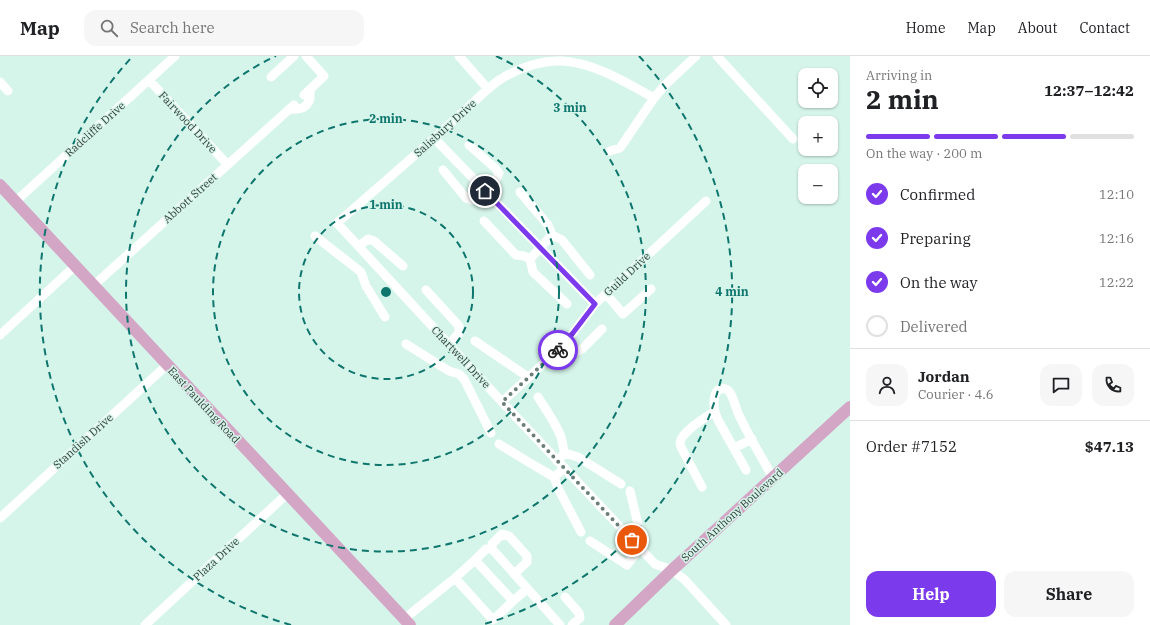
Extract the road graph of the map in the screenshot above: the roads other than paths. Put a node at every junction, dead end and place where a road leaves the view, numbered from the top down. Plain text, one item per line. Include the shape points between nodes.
1 (175, 56) edge
2 (294, 56) edge
3 (306, 56) edge
4 (459, 56) edge
5 (696, 56) edge
6 (717, 56) edge
7 (562, 58) edge
8 (271, 78) dead end
9 (149, 80) junction
10 (0, 82) edge
11 (488, 89) junction
12 (8, 91) dead end
13 (654, 98) junction
14 (434, 138) junction
15 (793, 138) dead end
16 (469, 145) dead end
17 (610, 151) dead end
18 (227, 164) junction
19 (443, 170) dead end
20 (0, 185) edge
21 (485, 191) junction
22 (520, 192) dead end
23 (706, 201) dead end
24 (15, 202) junction
25 (484, 221) dead end
26 (337, 222) joint
27 (552, 235) junction
28 (316, 236) dead end
29 (359, 246) junction
30 (540, 248) junction
31 (530, 259) junction
32 (372, 260) junction
33 (75, 266) junction
34 (404, 266) dead end
35 (359, 270) junction
36 (590, 275) dead end
37 (93, 286) junction
38 (651, 289) dead end
39 (426, 290) dead end
40 (606, 294) junction
41 (567, 304) dead end
42 (595, 304) junction
43 (385, 317) dead end
44 (602, 329) dead end
45 (0, 335) edge
46 (475, 341) dead end
47 (566, 342) junction
48 (406, 344) dead end
49 (449, 345) junction
50 (167, 365) junction
51 (471, 368) junction
52 (462, 376) junction
53 (528, 378) junction
54 (538, 397) dead end
55 (502, 402) junction
56 (849, 411) edge
57 (715, 412) junction
58 (491, 433) dead end
59 (752, 439) junction
60 (499, 444) dead end
61 (734, 448) junction
62 (565, 453) junction
63 (557, 461) junction
64 (565, 468) junction
65 (746, 470) dead end
66 (554, 477) junction
67 (773, 478) junction
68 (621, 484) dead end
69 (702, 487) dead end
70 (630, 491) dead end
71 (287, 494) junction
72 (0, 518) edge
73 (581, 532) dead end
74 (632, 540) junction
75 (590, 541) dead end
76 (640, 548) junction
77 (492, 549) junction
78 (475, 560) junction
79 (672, 570) junction
80 (514, 574) junction
81 (455, 578) junction
82 (527, 589) junction
83 (565, 597) dead end
84 (513, 601) junction
85 (407, 622) edge
86 (145, 625) edge
87 (560, 625) edge
88 (572, 625) edge
89 (615, 625) edge
90 (726, 625) edge

1 - 9 street, Radcliffe Drive
2 - 8 street
3 - 18 street, Abbott Street via 324,76 307,93 310,99 307,104 297,110 290,108
4 - 11 street
5 - 13 street
6 - 15 street
7 - 11 street, Salisbury Drive via 517,70
7 - 13 street, Salisbury Drive via 610,74
9 - 18 street, Fairwood Drive
9 - 24 street, Radcliffe Drive
10 - 12 street
11 - 14 street, Salisbury Drive
13 - 17 street via 620,148
14 - 21 street
14 - 26 street, Salisbury Drive
16 - 21 street via 499,173
18 - 37 street, Abbott Street
19 - 21 street via 466,198 472,200
20 - 24 main road, East Paulding Road
21 - 30 street
22 - 27 street via 548,225
23 - 40 street, Guild Drive
24 - 33 main road, East Paulding Road
25 - 31 street via 516,255
26 - 29 street, Chartwell Drive
27 - 30 street
27 - 36 street via 562,240
28 - 35 street
29 - 32 street, Chartwell Drive
29 - 34 street via 368,239 374,241
30 - 31 street
30 - 42 street
31 - 41 street via 533,272
32 - 35 street
32 - 49 street, Chartwell Drive
33 - 37 main road, East Paulding Road
33 - 45 street
35 - 43 street
37 - 50 main road, East Paulding Road
38 - 40 street via 623,314
39 - 49 street via 459,326 459,333
40 - 42 street, Guild Drive
42 - 47 street, Guild Drive
44 - 47 street via 578,351
46 - 53 street
47 - 53 street, Guild Drive
48 - 52 street via 449,371
49 - 51 street, Chartwell Drive
50 - 71 main road, East Paulding Road
50 - 72 street, Standish Drive
51 - 52 street
51 - 55 street, Chartwell Drive
52 - 58 street
53 - 55 street, Guild Drive
54 - 62 street via 562,438
55 - 63 street, Chartwell Drive
56 - 67 main road, South Anthony Boulevard
57 - 59 street via 716,392 720,389 730,391
57 - 61 street
57 - 69 street via 694,426 680,443
59 - 61 street
59 - 67 street
60 - 66 street
61 - 65 street
62 - 63 street
62 - 68 street via 578,457
63 - 64 street, Chartwell Drive
64 - 66 street
64 - 74 street, Chartwell Drive
66 - 73 street
67 - 79 main road, South Anthony Boulevard
70 - 74 street via 640,533
71 - 85 main road, East Paulding Road
71 - 86 street, Plaza Drive
74 - 76 street, Chartwell Drive
75 - 76 street via 627,565
76 - 79 street, Chartwell Drive via 655,564
77 - 78 street via 486,549
77 - 80 street
77 - 80 street via 492,544 502,534 510,536 527,556 527,562
78 - 81 street
78 - 84 street
79 - 89 main road, South Anthony Boulevard
79 - 90 street, Chartwell Drive via 685,580
80 - 82 street
81 - 84 street via 493,620
81 - 85 street
82 - 84 street
82 - 87 street
83 - 88 street via 579,613 580,618

